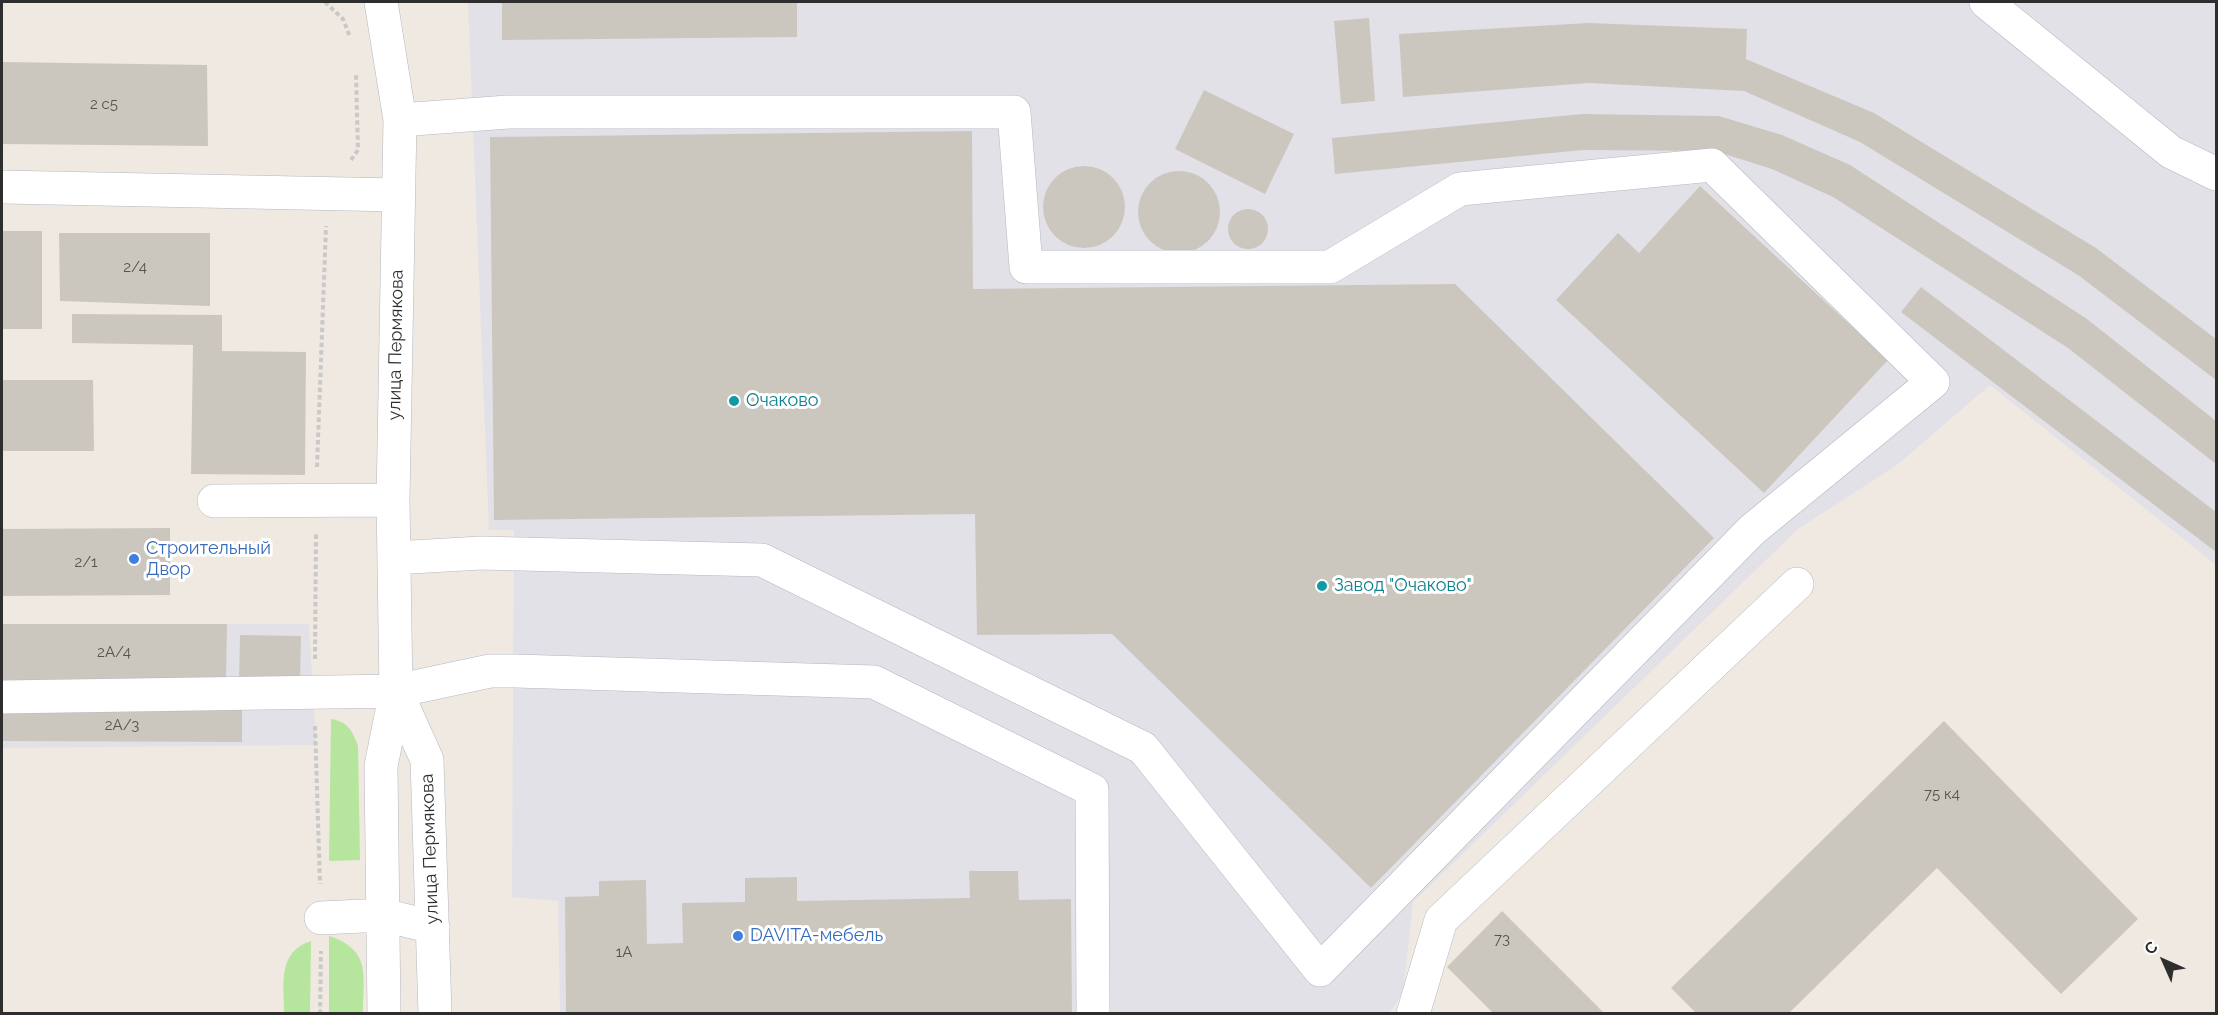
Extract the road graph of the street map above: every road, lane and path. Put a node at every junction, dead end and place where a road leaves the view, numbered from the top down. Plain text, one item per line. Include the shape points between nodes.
1 (381, 2) edge
2 (1986, 2) edge
3 (400, 120) junction
4 (2217, 174) edge
5 (2, 187) edge
6 (398, 195) junction
7 (393, 500) junction
8 (214, 501) dead end
9 (394, 558) junction
10 (1797, 584) dead end
11 (396, 691) junction
12 (2, 696) edge
13 (383, 915) junction
14 (321, 918) dead end
15 (433, 927) junction
16 (384, 1014) edge
17 (435, 1014) edge
18 (1093, 1014) edge
19 (1413, 1014) edge

1 - 3 street, улица Пермякова
2 - 4 street via 2171,152
3 - 6 street, улица Пермякова
3 - 9 street via 508,112 1014,112 1026,267 1330,267 1460,189 1712,165 1932,382 1752,531 1320,970 1143,748 762,560 481,553
5 - 6 street
6 - 7 street, улица Пермякова
7 - 8 street
7 - 9 street, улица Пермякова
9 - 11 street, улица Пермякова
10 - 19 street via 1441,920
11 - 12 street
11 - 13 street, улица Пермякова via 381,765
11 - 15 street, улица Пермякова via 427,760
11 - 18 street via 490,671 874,682 1092,790
13 - 14 street
13 - 15 street
13 - 16 street, улица Пермякова
15 - 17 street, улица Пермякова

